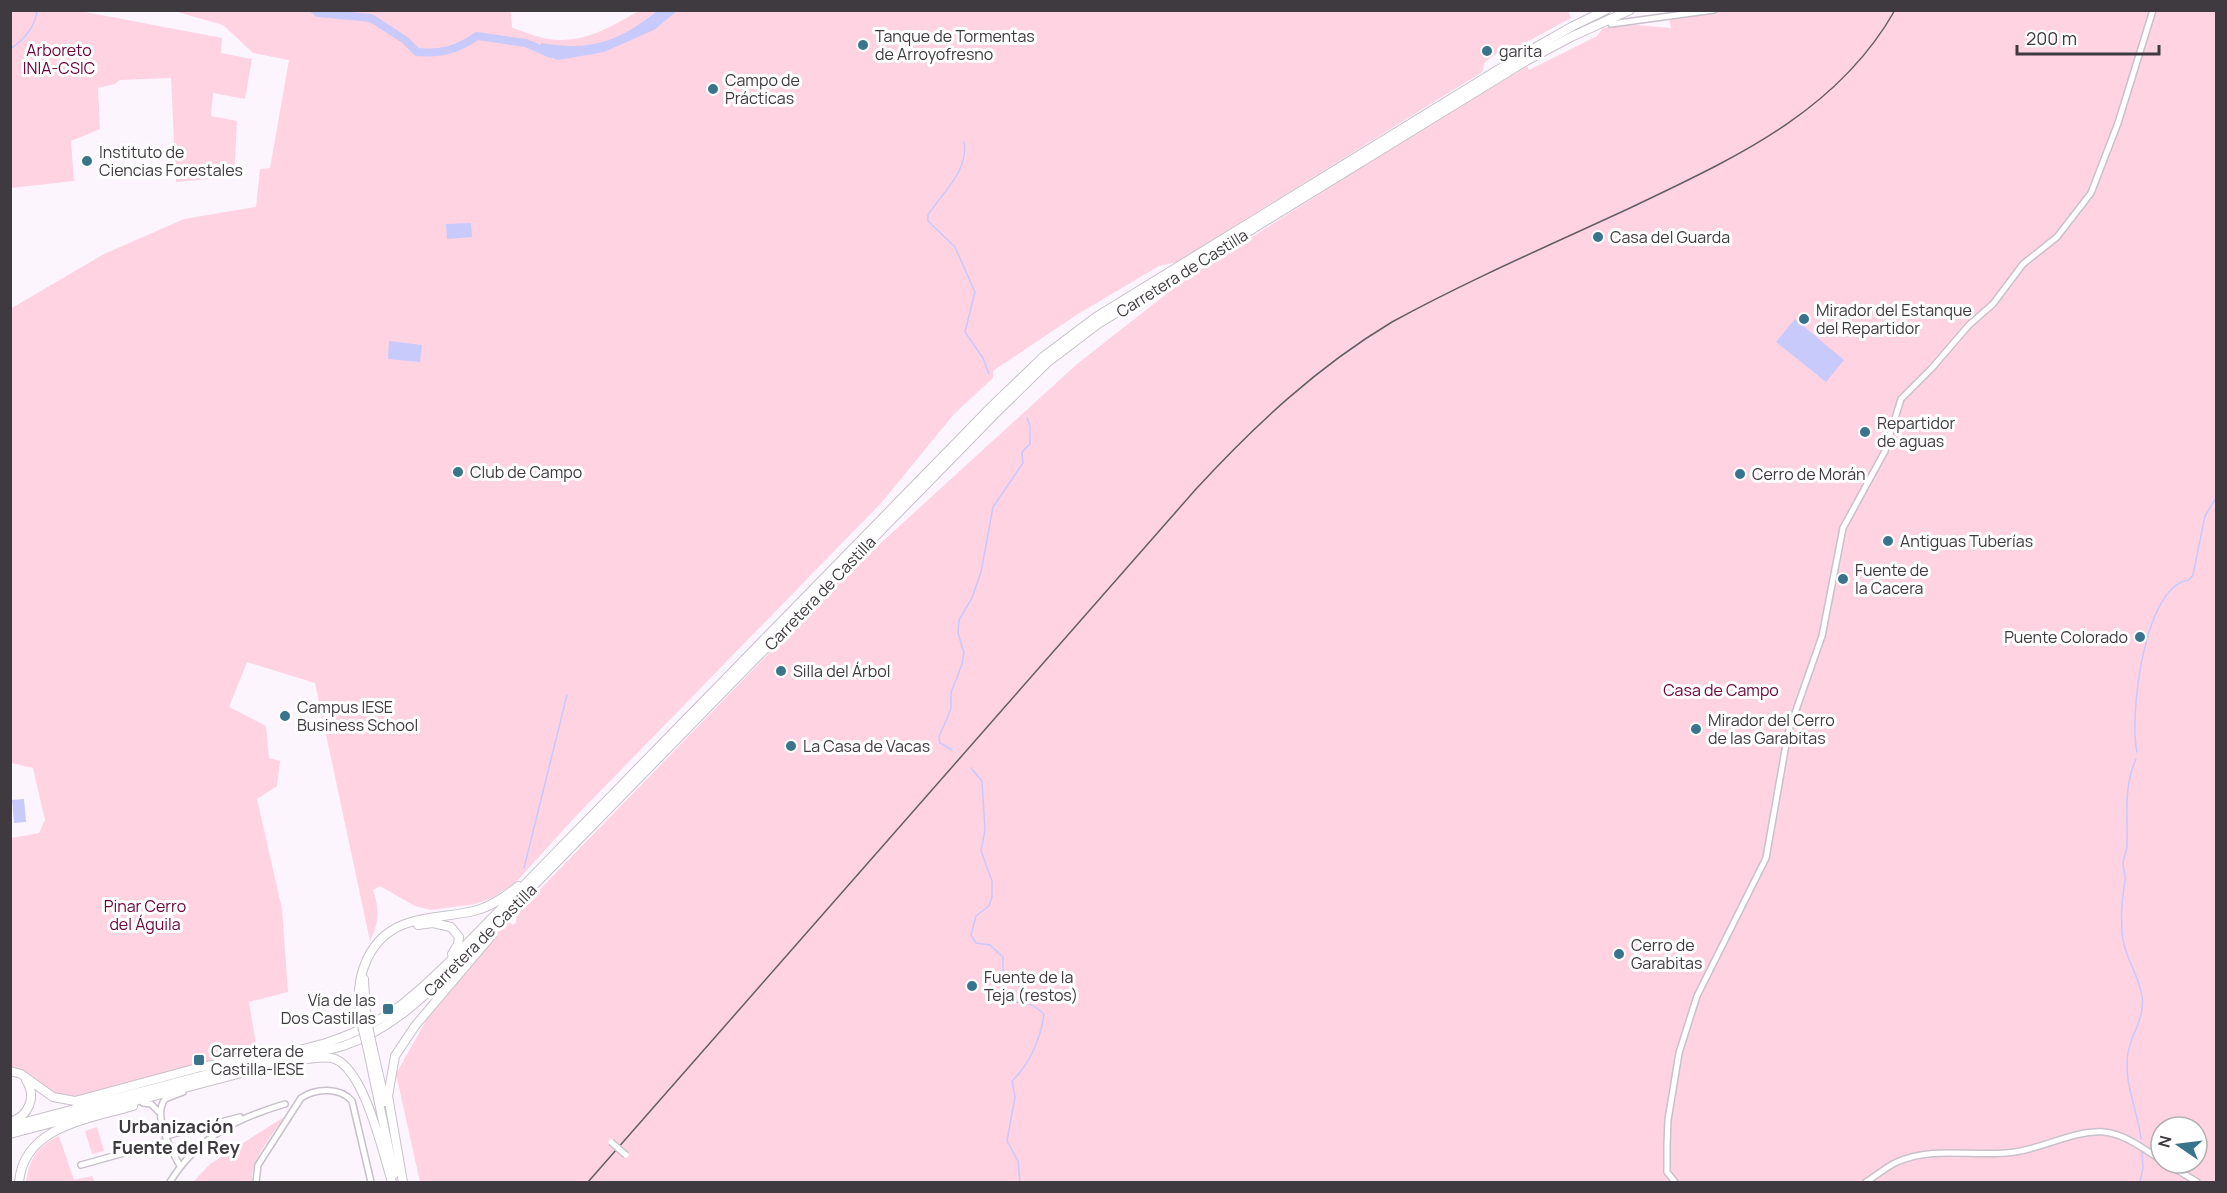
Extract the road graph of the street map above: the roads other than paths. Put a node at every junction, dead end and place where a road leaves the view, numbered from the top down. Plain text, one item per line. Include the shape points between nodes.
1 (1606, 10) edge
2 (1630, 10) edge
3 (1714, 10) edge
4 (2153, 10) edge
5 (1611, 24) dead end
6 (1026, 377) junction
7 (994, 410) junction
8 (565, 842) junction
9 (536, 884) junction
10 (410, 1000) junction
11 (363, 1016) junction
12 (370, 1046) junction
13 (299, 1050) junction
14 (10, 1071) edge
15 (237, 1073) junction
16 (21, 1074) junction
17 (208, 1081) junction
18 (183, 1092) junction
19 (143, 1102) junction
20 (285, 1104) dead end
21 (109, 1113) junction
22 (160, 1113) junction
23 (246, 1115) junction
24 (10, 1124) edge
25 (10, 1134) edge
26 (10, 1138) edge
27 (167, 1138) junction
28 (611, 1142) dead end
29 (2149, 1153) edge
30 (628, 1157) dead end
31 (81, 1165) dead end
32 (180, 1166) junction
33 (400, 1169) junction
34 (19, 1182) edge
35 (170, 1182) edge
36 (256, 1182) edge
37 (371, 1182) edge
38 (394, 1182) edge
39 (403, 1182) edge
40 (1675, 1182) edge
41 (1866, 1182) edge

1 - 6 highway, Carretera de Castilla via 1522,55 1105,311 1063,340
2 - 6 highway, Carretera de Castilla via 1571,37 1488,84 1098,324
3 - 5 street
4 - 40 street via 2118,123 2091,193 2057,237 2023,264 1993,304 1901,399 1885,451 1843,528 1822,636 1788,733 1766,858 1697,996 1679,1053 1667,1145 1667,1172
6 - 7 highway, Carretera de Castilla
7 - 8 highway, Carretera de Castilla
7 - 9 highway, Carretera de Castilla
8 - 10 highway, Carretera de Castilla
8 - 11 highway via 494,903 410,922 383,937 363,966 358,993
9 - 15 highway, Carretera de Castilla via 416,1004 386,1027 343,1046
9 - 33 highway via 415,1026 395,1056 388,1096
10 - 11 highway via 458,944 457,932 451,927 433,923 412,927 380,947 364,980
10 - 13 highway, Carretera de Castilla via 367,1028
11 - 12 highway, bridge
12 - 33 highway
12 - 38 highway
13 - 16 highway via 211,1065 75,1101 53,1097
13 - 24 highway, Carretera de Castilla
14 - 16 highway
15 - 17 highway, Carretera de Castilla
15 - 38 highway via 315,1058 334,1058 340,1062 352,1074 363,1097
16 - 24 highway via 30,1087 30,1106
17 - 18 highway
17 - 25 highway, Carretera de Castilla
18 - 19 highway
18 - 22 street via 165,1099
19 - 21 highway
19 - 22 street
20 - 23 street
21 - 26 highway
21 - 34 highway via 45,1135 25,1160
22 - 27 street
23 - 27 street
23 - 32 street via 194,1150
27 - 31 street
27 - 32 street
28 - 30 street, bridge
29 - 41 street via 2122,1137 2091,1133 2017,1152 1918,1156 1894,1163
32 - 35 street
33 - 39 highway
36 - 37 street via 258,1165 301,1098 327,1090 347,1095 352,1101

